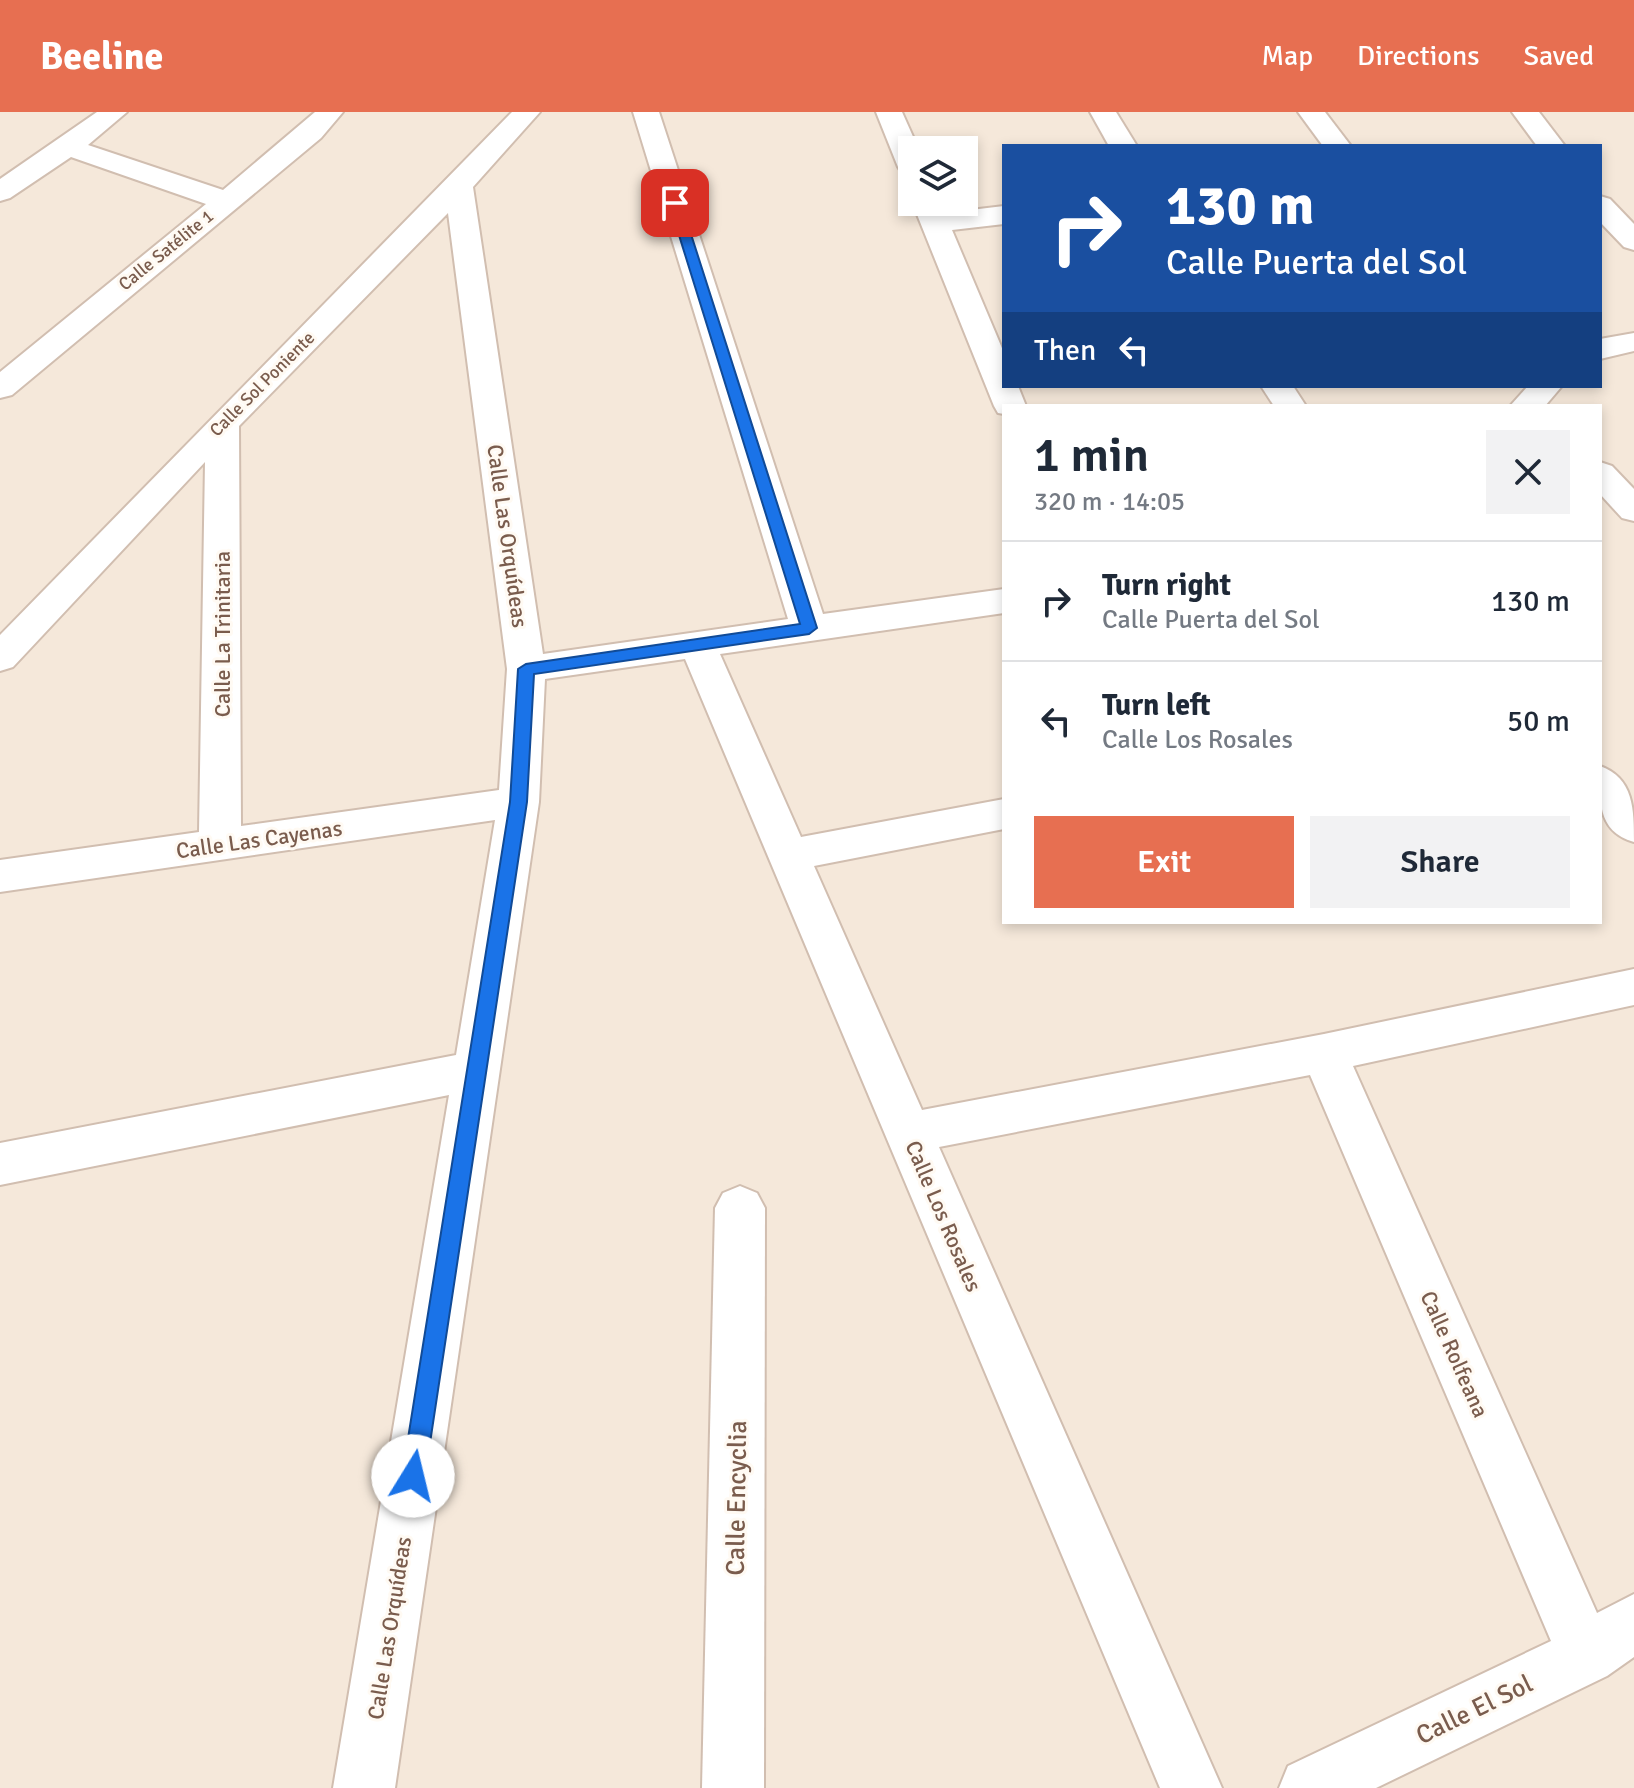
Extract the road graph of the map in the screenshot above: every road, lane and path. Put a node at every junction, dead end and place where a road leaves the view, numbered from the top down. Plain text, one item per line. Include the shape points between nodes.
1 (114, 112) edge
2 (330, 112) edge
3 (527, 112) edge
4 (646, 112) edge
5 (889, 112) edge
6 (1103, 112) edge
7 (1311, 112) edge
8 (1525, 112) edge
9 (899, 136) edge
10 (1122, 144) edge
11 (1335, 144) edge
12 (1549, 144) edge
13 (68, 147) junction
14 (5, 184) edge
15 (459, 186) junction
16 (226, 201) junction
17 (1602, 207) edge
18 (978, 214) edge
19 (1002, 215) edge
20 (932, 216) edge
21 (1634, 241) edge
22 (1634, 342) edge
23 (1602, 349) edge
24 (1002, 387) edge
25 (0, 388) edge
26 (222, 424) junction
27 (1602, 475) edge
28 (1634, 510) edge
29 (1002, 601) edge
30 (809, 628) junction
31 (697, 644) junction
32 (0, 658) edge
33 (526, 669) junction
34 (1602, 784) edge
35 (519, 802) junction
36 (1002, 814) edge
37 (1634, 827) edge
38 (220, 845) junction
39 (788, 855) junction
40 (0, 876) edge
41 (1634, 987) edge
42 (1324, 1053) junction
43 (477, 1070) junction
44 (908, 1133) junction
45 (0, 1164) edge
46 (740, 1208) dead end
47 (1634, 1623) edge
48 (1586, 1655) junction
49 (364, 1788) edge
50 (733, 1788) edge
51 (1191, 1788) edge
52 (1310, 1788) edge

1 - 13 street
2 - 16 street, Calle Satélite 1
3 - 15 street, Calle Sol Poniente
4 - 30 street
5 - 9 street
6 - 10 street
7 - 11 street
8 - 12 street
13 - 14 street
13 - 16 street
15 - 26 street, Calle Sol Poniente
15 - 33 street, Calle Las Orquídeas
16 - 25 street, Calle Satélite 1
17 - 21 street
18 - 19 street
20 - 24 street
22 - 23 street
26 - 32 street, Calle Sol Poniente
26 - 38 street, Calle La Trinitaria
27 - 28 street
29 - 30 street
30 - 31 street
31 - 33 street
31 - 39 street, Calle Los Rosales
33 - 35 street, Calle Las Orquídeas
34 - 37 street
35 - 38 street, Calle Las Cayenas
35 - 43 street, Calle Las Orquídeas
36 - 39 street
38 - 40 street, Calle Las Cayenas
39 - 44 street, Calle Los Rosales
41 - 42 street
42 - 44 street
42 - 48 street, Calle Rolfeana
43 - 45 street
43 - 49 street, Calle Las Orquídeas
44 - 51 street, Calle Los Rosales
46 - 50 street, Calle Encyclia
47 - 48 street, Calle El Sol
48 - 52 street, Calle El Sol

